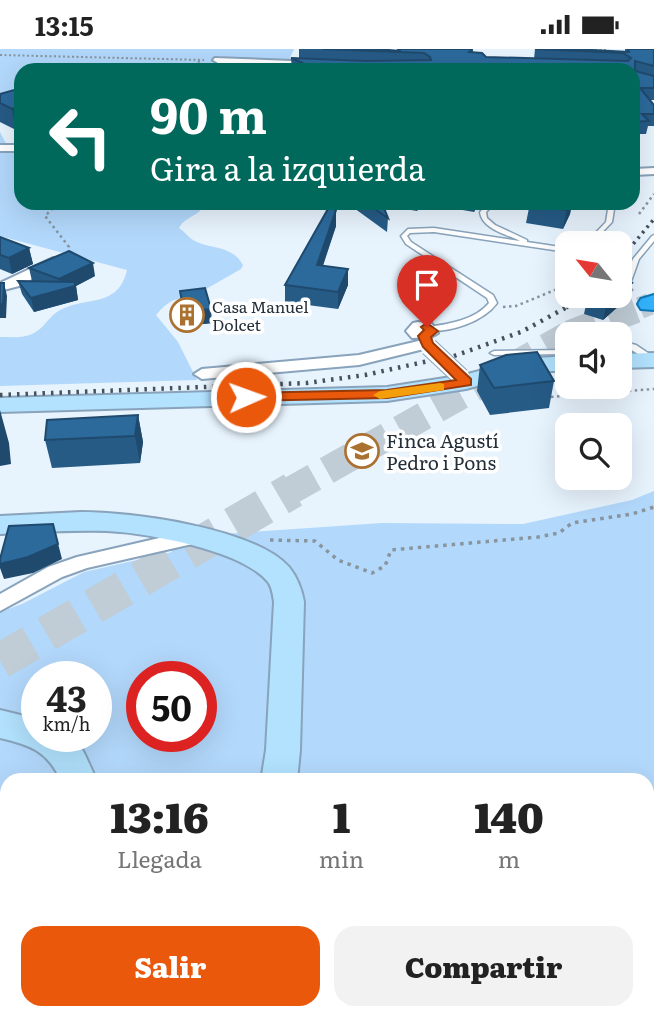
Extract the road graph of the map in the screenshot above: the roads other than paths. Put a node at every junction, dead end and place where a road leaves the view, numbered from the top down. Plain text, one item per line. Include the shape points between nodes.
1 (224, 63) edge
2 (274, 63) edge
3 (485, 210) edge
4 (611, 210) edge
5 (601, 231) edge
6 (654, 237) edge
7 (538, 247) junction
8 (555, 249) edge
9 (60, 258) edge
10 (0, 287) edge
11 (644, 299) edge
12 (428, 339) junction
13 (555, 352) edge
14 (494, 353) dead end
15 (632, 355) edge
16 (653, 360) edge
17 (555, 364) edge
18 (202, 374) dead end
19 (463, 379) junction
20 (0, 405) edge
21 (0, 525) edge
22 (194, 537) junction
23 (0, 603) edge
24 (0, 724) edge
25 (21, 729) edge
26 (64, 752) edge
27 (75, 773) edge
28 (280, 773) edge

1 - 2 street via 218,60
3 - 7 lane via 484,219 493,226
4 - 5 lane via 610,222
6 - 11 lane via 636,259 625,287
7 - 8 lane
7 - 12 lane via 434,230 405,233 408,243 490,297 492,307
9 - 10 street
12 - 18 street via 359,360
12 - 19 street, bridge
13 - 14 lane
15 - 16 main road
17 - 19 main road
19 - 20 main road via 411,392 363,396
21 - 22 main road via 109,522
22 - 23 street via 84,562 55,572
22 - 28 main road via 267,564 288,594
24 - 25 main road
26 - 27 main road

